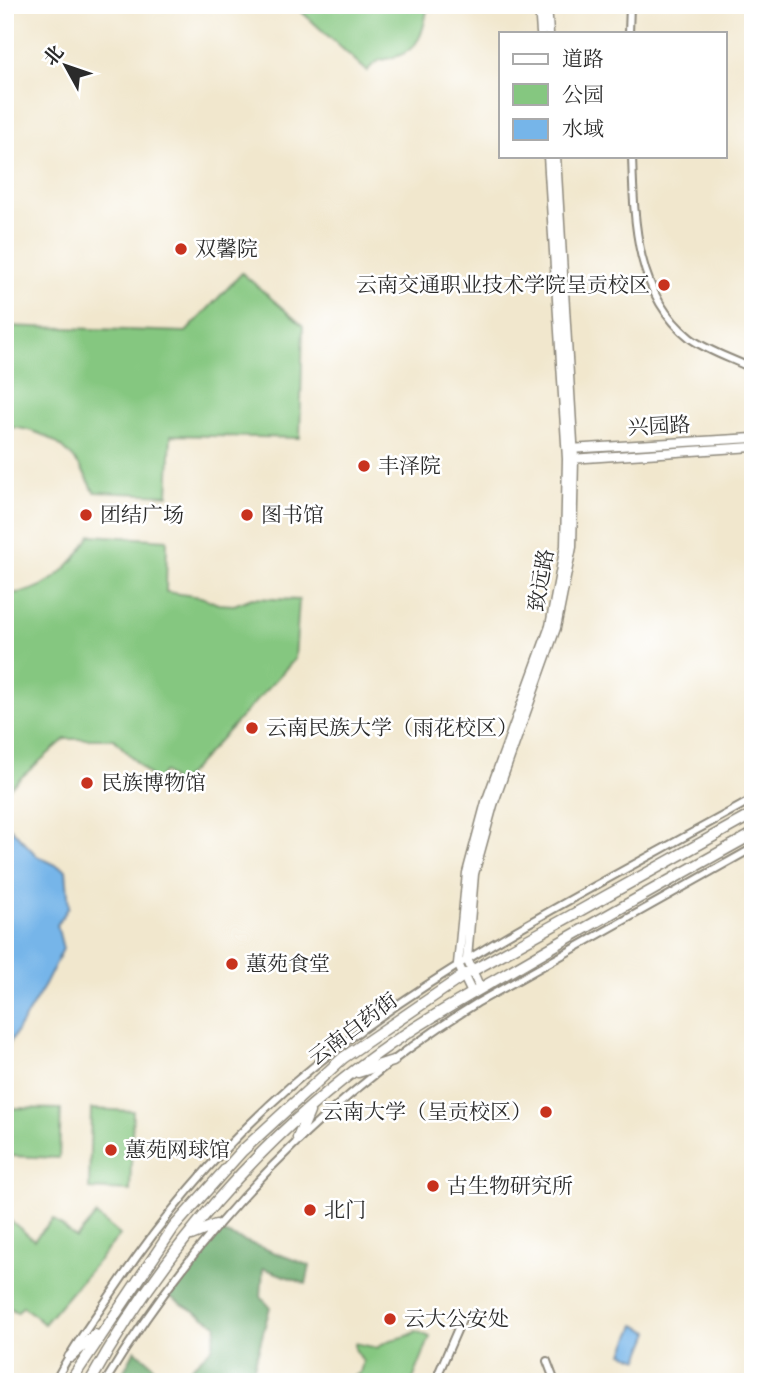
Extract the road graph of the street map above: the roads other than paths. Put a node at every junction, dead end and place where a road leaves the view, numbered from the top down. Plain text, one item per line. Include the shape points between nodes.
1 (539, 5) edge
2 (547, 5) edge
3 (630, 5) edge
4 (541, 32) edge
5 (549, 32) edge
6 (629, 32) edge
7 (548, 158) edge
8 (556, 158) edge
9 (632, 158) edge
10 (753, 369) edge
11 (753, 438) edge
12 (753, 447) edge
13 (570, 449) junction
14 (571, 459) junction
15 (753, 799) edge
16 (753, 814) edge
17 (753, 834) edge
18 (753, 848) edge
19 (513, 947) junction
20 (462, 962) junction
21 (523, 963) junction
22 (467, 974) junction
23 (476, 990) junction
24 (430, 997) junction
25 (439, 1013) junction
26 (393, 1061) junction
27 (351, 1074) junction
28 (310, 1108) junction
29 (298, 1138) junction
30 (216, 1225) junction
31 (187, 1236) junction
32 (462, 1319) dead end
33 (104, 1328) junction
34 (70, 1357) junction
35 (547, 1361) dead end
36 (55, 1382) edge
37 (70, 1382) edge
38 (90, 1382) edge
39 (105, 1382) edge
40 (443, 1382) edge
41 (555, 1382) edge

1 - 4 main road
2 - 5 main road
3 - 6 street
7 - 13 main road, 致远路
8 - 13 main road, 致远路
9 - 10 street via 635,235 661,306 691,338
11 - 13 main road, 兴园路
12 - 14 main road, 兴园路
13 - 14 main road, 致远路
14 - 20 main road, 致远路 via 559,589 538,664 474,839 461,910
15 - 20 street
16 - 19 main road, 云南白药街
17 - 21 main road, 云南白药街
18 - 26 street via 477,1003
19 - 21 main road via 513,958
19 - 22 main road, 云南白药街
20 - 22 main road, 致远路
20 - 34 street via 335,1049 234,1142 165,1219
21 - 23 main road, 云南白药街
22 - 23 main road, 致远路
22 - 24 main road, 云南白药街
23 - 25 main road, 云南白药街
24 - 25 main road via 440,1003
24 - 33 main road, 云南白药街 via 343,1058 242,1151 174,1227
25 - 27 main road, 云南白药街
26 - 27 main road
26 - 29 street
27 - 28 main road, 云南白药街
28 - 29 main road
28 - 31 main road, 云南白药街 via 253,1161
29 - 30 street
30 - 31 main road
30 - 39 street via 162,1295
31 - 38 main road, 云南白药街 via 116,1335
32 - 40 street via 439,1373
33 - 34 main road
33 - 37 main road, 云南白药街
34 - 36 street
35 - 41 street

